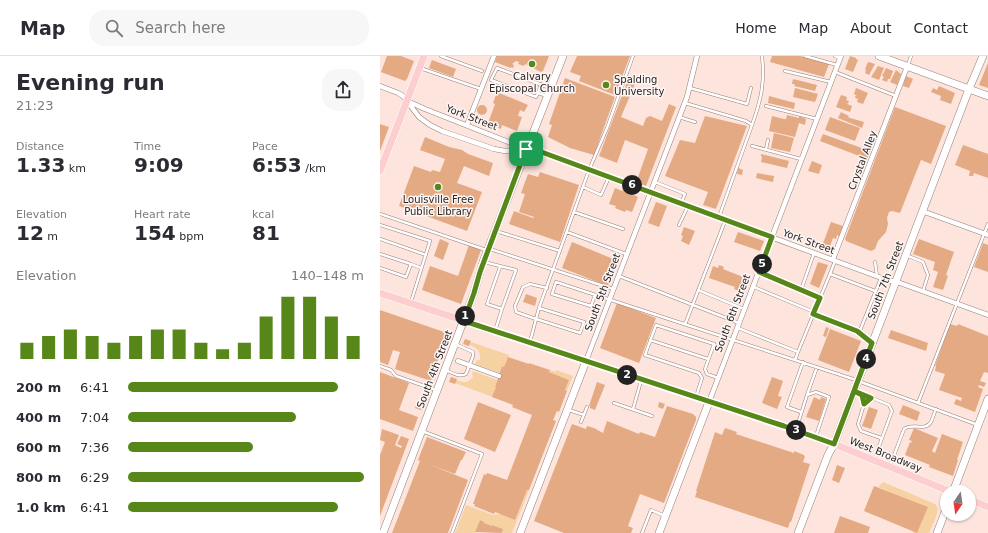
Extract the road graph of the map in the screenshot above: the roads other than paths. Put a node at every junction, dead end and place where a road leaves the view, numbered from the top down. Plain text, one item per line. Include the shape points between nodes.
1 (424, 56) edge
2 (441, 56) edge
3 (494, 56) edge
4 (563, 56) edge
5 (633, 56) edge
6 (697, 56) edge
7 (762, 56) edge
8 (804, 56) edge
9 (835, 56) edge
10 (879, 56) edge
11 (912, 56) edge
12 (983, 56) edge
13 (841, 57) edge
14 (819, 58) edge
15 (838, 65) junction
16 (907, 67) junction
17 (419, 68) junction
18 (482, 71) dead end
19 (785, 71) dead end
20 (835, 72) junction
21 (831, 82) junction
22 (541, 84) junction
23 (380, 86) edge
24 (550, 88) junction
25 (689, 88) junction
26 (751, 88) dead end
27 (481, 89) junction
28 (969, 89) junction
29 (538, 93) junction
30 (547, 96) junction
31 (896, 96) junction
32 (988, 96) edge
33 (407, 101) junction
34 (685, 103) junction
35 (766, 106) dead end
36 (679, 117) junction
37 (817, 119) junction
38 (695, 122) dead end
39 (467, 125) junction
40 (752, 125) junction
41 (768, 140) dead end
42 (752, 146) dead end
43 (526, 149) junction
44 (766, 149) junction
45 (802, 159) junction
46 (381, 167) edge
47 (589, 170) junction
48 (609, 177) junction
49 (654, 182) junction
50 (583, 187) junction
51 (650, 193) junction
52 (681, 204) junction
53 (688, 206) junction
54 (922, 211) junction
55 (574, 212) junction
56 (380, 214) edge
57 (718, 218) junction
58 (725, 220) junction
59 (988, 224) edge
60 (380, 225) edge
61 (679, 225) dead end
62 (623, 229) dead end
63 (495, 230) junction
64 (567, 232) junction
65 (986, 234) edge
66 (772, 237) junction
67 (380, 239) edge
68 (488, 249) junction
69 (560, 251) junction
70 (814, 253) junction
71 (380, 254) edge
72 (426, 255) junction
73 (626, 255) junction
74 (905, 255) junction
75 (834, 260) junction
76 (483, 262) junction
77 (875, 262) dead end
78 (411, 264) junction
79 (500, 267) junction
80 (380, 268) edge
81 (421, 268) junction
82 (553, 270) junction
83 (759, 272) junction
84 (830, 274) junction
85 (618, 276) junction
86 (879, 277) junction
87 (895, 282) junction
88 (753, 286) junction
89 (546, 288) junction
90 (613, 289) junction
91 (698, 290) junction
92 (801, 290) junction
93 (876, 291) junction
94 (922, 291) junction
95 (380, 293) edge
96 (595, 295) junction
97 (820, 298) junction
98 (609, 299) junction
99 (410, 303) junction
100 (957, 304) junction
101 (692, 305) junction
102 (539, 308) junction
103 (502, 309) junction
104 (744, 309) junction
105 (814, 313) junction
106 (988, 315) edge
107 (536, 319) junction
108 (464, 321) junction
109 (684, 324) junction
110 (738, 325) junction
111 (495, 331) junction
112 (859, 333) junction
113 (733, 339) junction
114 (650, 340) junction
115 (530, 342) junction
116 (872, 343) junction
117 (454, 344) junction
118 (798, 352) junction
119 (708, 359) junction
120 (795, 360) junction
121 (458, 361) dead end
122 (586, 361) junction
123 (803, 362) junction
124 (469, 365) junction
125 (380, 366) edge
126 (817, 367) junction
127 (705, 369) junction
128 (445, 370) junction
129 (699, 373) junction
130 (707, 374) junction
131 (499, 376) dead end
132 (702, 378) junction
133 (718, 378) junction
134 (642, 379) junction
135 (858, 380) junction
136 (437, 390) junction
137 (854, 391) junction
138 (807, 395) junction
139 (862, 395) junction
140 (696, 397) junction
141 (871, 398) junction
142 (988, 399) edge
143 (709, 402) junction
144 (614, 403) dead end
145 (918, 403) junction
146 (864, 404) junction
147 (586, 407) dead end
148 (567, 409) junction
149 (633, 409) junction
150 (936, 409) junction
151 (801, 412) junction
152 (584, 415) junction
153 (652, 416) dead end
154 (581, 422) dead end
155 (978, 425) junction
156 (421, 430) junction
157 (796, 430) junction
158 (816, 437) junction
159 (882, 438) junction
160 (834, 444) junction
161 (874, 460) junction
162 (890, 467) junction
163 (955, 485) edge
164 (940, 487) edge
165 (976, 503) edge
166 (988, 507) edge
167 (666, 516) junction
168 (942, 521) edge
169 (384, 533) edge
170 (452, 533) edge
171 (520, 533) edge
172 (642, 533) edge
173 (659, 533) edge
174 (798, 533) edge
175 (937, 533) edge

1 - 17 main road
2 - 18 lane
3 - 27 street
4 - 24 street, South 4th Street
5 - 47 lane
6 - 25 street, South 5th Street
7 - 40 lane via 763,85
8 - 14 lane
9 - 13 lane
10 - 16 street
11 - 16 lane
12 - 28 street, South 7th Street
13 - 15 street, South 6th Street
14 - 15 lane
15 - 20 street, South 6th Street
16 - 28 street
16 - 31 street, Crystal Alley
17 - 27 lane
17 - 33 main road
19 - 21 lane
20 - 21 street, South 6th Street
20 - 31 lane
21 - 37 street, South 6th Street
22 - 24 lane
22 - 29 lane
22 - 29 lane via 497,68 492,80 536,98
23 - 33 street, York Street via 403,96
24 - 30 street, South 4th Street
25 - 26 lane via 747,104
25 - 34 street, South 5th Street
27 - 39 street
28 - 32 street
28 - 54 street, South 7th Street
29 - 30 lane
30 - 43 street, South 4th Street
31 - 75 street, Crystal Alley
33 - 39 street, York Street
33 - 43 street via 419,117 448,133 494,149
33 - 46 main road
34 - 36 street, South 5th Street
34 - 40 lane
35 - 37 lane
36 - 38 lane
36 - 49 street, South 5th Street
37 - 45 street, South 6th Street
39 - 43 street, York Street
40 - 57 lane
41 - 44 lane
42 - 44 lane
43 - 47 street, York Street via 536,150
43 - 63 street, South 4th Street
44 - 45 lane
45 - 66 street, South 6th Street
47 - 48 street, York Street
47 - 50 lane
48 - 50 lane via 601,194
48 - 51 street, York Street
49 - 51 street, South 5th Street
49 - 52 lane via 685,194
50 - 55 lane
51 - 52 street, York Street
51 - 73 street, South 5th Street
52 - 53 street, York Street
53 - 57 street, York Street
53 - 61 lane
54 - 65 street
54 - 74 street, South 7th Street
55 - 62 lane
55 - 64 lane
56 - 68 lane
57 - 58 street, York Street
58 - 66 street, York Street
58 - 91 lane
59 - 65 lane
60 - 72 lane via 430,241
63 - 68 street, South 4th Street
63 - 69 lane
64 - 69 lane
64 - 73 lane
65 - 100 lane
66 - 70 street, York Street
66 - 83 street, South 6th Street
67 - 72 lane
68 - 76 street, South 4th Street
68 - 82 lane
69 - 82 lane
70 - 75 street, York Street
70 - 92 lane
71 - 78 lane
72 - 81 lane
73 - 85 street, South 5th Street
74 - 87 street, South 7th Street
74 - 94 lane via 923,262 928,275
75 - 84 lane
75 - 86 street, York Street
76 - 79 lane
76 - 108 street, South 4th Street
77 - 86 lane
78 - 80 lane via 406,277
78 - 81 lane
79 - 103 lane via 487,304
79 - 103 lane via 516,270
81 - 99 lane
82 - 89 lane
82 - 90 lane
83 - 88 street, South 6th Street
83 - 92 lane
84 - 93 lane
84 - 97 lane
85 - 90 street, South 5th Street
85 - 101 lane
86 - 87 street, York Street
86 - 93 lane
87 - 94 street, York Street
87 - 116 street, South 7th Street
88 - 104 street, South 6th Street
88 - 105 lane
89 - 102 lane
89 - 107 lane via 530,284 523,287 515,306 516,312
90 - 98 street, South 5th Street
91 - 101 lane
91 - 104 lane
92 - 97 lane
93 - 112 lane
94 - 100 street, York Street
95 - 99 main road, West Broadway
96 - 96 lane via 556,282 552,294 591,306
96 - 98 lane
97 - 105 lane
98 - 109 lane
98 - 122 street, South 5th Street
99 - 108 main road, West Broadway
100 - 106 street, York Street
100 - 145 lane
101 - 109 lane
101 - 110 lane
102 - 107 lane
102 - 107 lane via 584,322 580,332
103 - 111 lane
104 - 110 street, South 6th Street
105 - 112 lane
105 - 118 lane
107 - 115 lane
108 - 111 main road, West Broadway
108 - 117 street, South 4th Street
109 - 113 lane
110 - 113 street, South 6th Street
110 - 118 lane
111 - 115 main road, West Broadway
112 - 116 lane
113 - 120 lane
113 - 133 street, South 6th Street
114 - 119 lane
114 - 119 lane via 656,325 714,344
114 - 129 lane via 645,355
115 - 122 main road, West Broadway
116 - 135 street, South 7th Street
117 - 124 lane via 472,352
117 - 128 street, South 4th Street
118 - 120 lane
119 - 127 lane
120 - 123 lane
121 - 124 street
122 - 134 main road, West Broadway
122 - 148 street, South 5th Street
123 - 126 lane
123 - 151 lane via 787,407
124 - 128 lane via 464,375
124 - 131 street
125 - 136 lane via 391,370 396,376
126 - 135 lane
126 - 138 lane
127 - 129 lane
127 - 130 lane
128 - 136 street, South 4th Street
129 - 132 lane
130 - 132 lane
130 - 133 lane
132 - 140 lane
133 - 143 street, South 6th Street
134 - 140 main road, West Broadway
134 - 149 lane
135 - 137 street, South 7th Street
135 - 145 lane
136 - 156 street, South 4th Street
137 - 139 lane
137 - 160 street, South 7th Street
138 - 151 lane
138 - 158 lane via 816,392 829,397
139 - 141 lane
139 - 146 lane
140 - 143 main road, West Broadway
141 - 146 lane
141 - 159 lane via 889,405 892,411
142 - 155 street
143 - 157 main road, West Broadway
143 - 167 street, South 6th Street
144 - 149 lane
145 - 150 lane
146 - 159 lane via 858,424 861,431
147 - 152 lane
148 - 152 lane
148 - 171 street, South 5th Street
149 - 153 lane
150 - 155 lane
150 - 162 lane via 928,426 914,425 904,429
151 - 157 lane
152 - 154 lane
155 - 163 street
156 - 169 street, South 4th Street
156 - 170 lane via 482,454
157 - 158 main road, West Broadway
158 - 160 main road, West Broadway
159 - 161 lane
160 - 161 main road, West Broadway
160 - 174 street, South 7th Street
161 - 162 main road, West Broadway
162 - 164 main road, West Broadway
165 - 166 main road
167 - 172 lane via 651,510
167 - 173 street, South 6th Street
168 - 175 street

